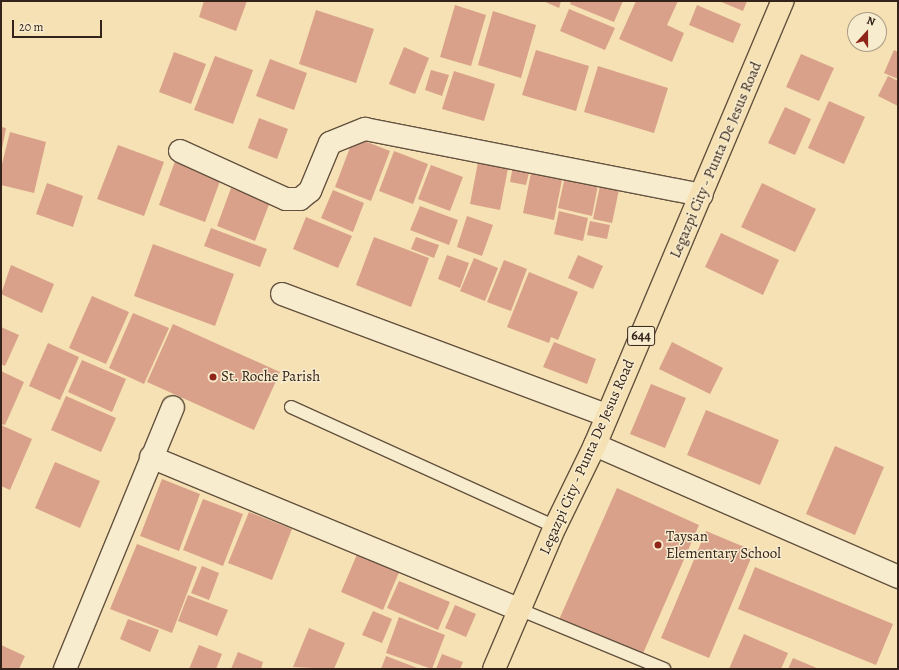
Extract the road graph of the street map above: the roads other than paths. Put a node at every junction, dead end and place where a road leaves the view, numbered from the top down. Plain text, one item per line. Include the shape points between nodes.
1 (783, 1) edge
2 (180, 151) dead end
3 (702, 195) junction
4 (282, 294) dead end
5 (173, 407) dead end
6 (291, 407) dead end
7 (606, 415) junction
8 (595, 444) junction
9 (151, 457) junction
10 (555, 527) junction
11 (898, 577) edge
12 (521, 610) junction
13 (64, 669) edge
14 (494, 669) edge
15 (664, 669) edge

1 - 3 main road, Legazpi City - Punta De Jesus Road / 644
2 - 3 street via 286,198 300,199 310,191 330,143 365,129
3 - 7 main road, Legazpi City - Punta De Jesus Road / 644
4 - 7 street
5 - 9 street
6 - 10 lane
7 - 8 main road, Legazpi City - Punta De Jesus Road / 644
8 - 10 main road, Legazpi City - Punta De Jesus Road / 644
8 - 11 street
9 - 12 street
9 - 13 street
10 - 12 main road, Legazpi City - Punta De Jesus Road / 644
12 - 14 main road, Legazpi City - Punta De Jesus Road / 644
12 - 15 lane

